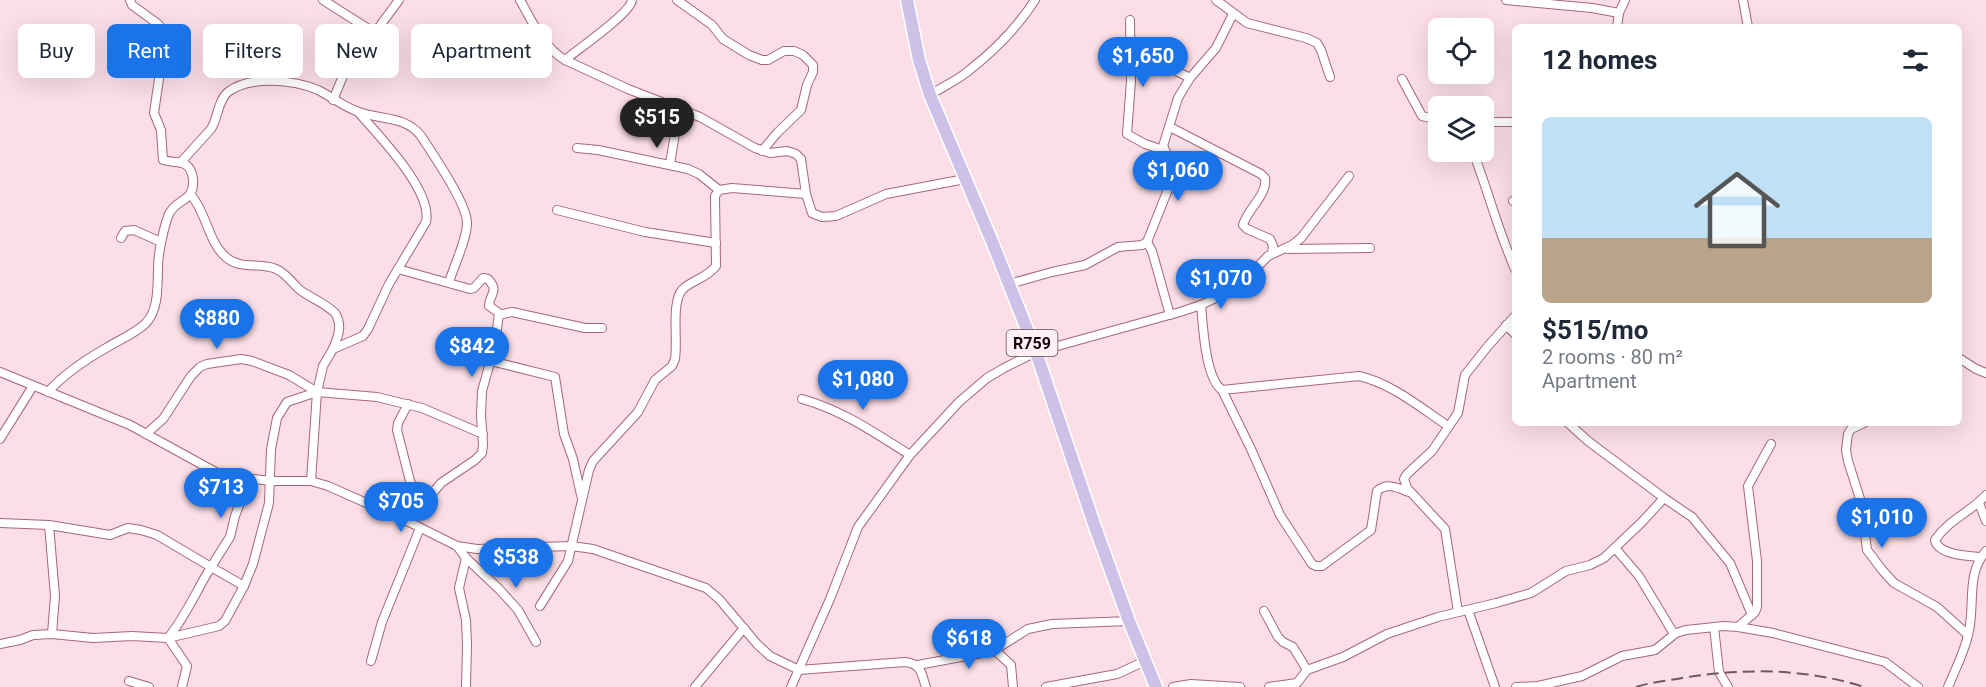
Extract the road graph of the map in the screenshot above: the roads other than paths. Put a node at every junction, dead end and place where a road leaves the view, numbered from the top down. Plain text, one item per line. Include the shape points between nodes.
1 (130, 0) edge
2 (323, 0) edge
3 (399, 0) edge
4 (520, 0) edge
5 (633, 0) edge
6 (676, 0) edge
7 (907, 0) edge
8 (1035, 0) edge
9 (1216, 0) edge
10 (1506, 0) edge
11 (1625, 0) edge
12 (1743, 0) edge
13 (1619, 13) junction
14 (1233, 14) junction
15 (1130, 20) dead end
16 (361, 24) edge
17 (382, 24) edge
18 (1617, 24) edge
19 (1747, 24) edge
20 (1132, 51) junction
21 (565, 60) junction
22 (1330, 77) dead end
23 (342, 78) edge
24 (1190, 78) junction
25 (1402, 79) dead end
26 (930, 95) junction
27 (333, 100) junction
28 (679, 110) junction
29 (358, 112) junction
30 (1428, 118) edge
31 (1494, 122) edge
32 (1512, 122) edge
33 (1170, 127) junction
34 (577, 148) dead end
35 (1164, 150) junction
36 (762, 151) junction
37 (182, 161) junction
38 (1477, 162) edge
39 (670, 164) junction
40 (1349, 176) dead end
41 (965, 179) junction
42 (719, 190) junction
43 (806, 194) junction
44 (191, 195) junction
45 (557, 210) dead end
46 (121, 238) dead end
47 (161, 242) junction
48 (1147, 242) junction
49 (716, 243) junction
50 (1370, 248) dead end
51 (1286, 249) junction
52 (1272, 254) junction
53 (1512, 261) edge
54 (398, 269) junction
55 (449, 282) junction
56 (1009, 284) junction
57 (1201, 305) junction
58 (499, 315) junction
59 (1170, 315) junction
60 (1512, 319) edge
61 (1506, 326) junction
62 (602, 328) dead end
63 (1512, 331) edge
64 (333, 349) junction
65 (1036, 352) junction
66 (1962, 360) edge
67 (491, 361) junction
68 (0, 372) edge
69 (1986, 373) edge
70 (33, 386) junction
71 (1222, 390) junction
72 (48, 392) junction
73 (317, 392) junction
74 (802, 399) dead end
75 (408, 404) junction
76 (1448, 426) junction
77 (1572, 426) edge
78 (1854, 426) edge
79 (146, 434) junction
80 (483, 434) junction
81 (0, 439) edge
82 (1770, 444) dead end
83 (910, 455) junction
84 (249, 479) junction
85 (271, 481) junction
86 (311, 481) junction
87 (1410, 493) junction
88 (1986, 495) edge
89 (1664, 498) junction
90 (582, 501) junction
91 (1978, 503) junction
92 (422, 506) junction
93 (1986, 521) edge
94 (409, 522) junction
95 (0, 523) edge
96 (49, 525) junction
97 (420, 528) junction
98 (457, 546) junction
99 (570, 546) junction
100 (1615, 548) junction
101 (1983, 554) edge
102 (466, 558) junction
103 (211, 567) junction
104 (244, 586) junction
105 (540, 606) dead end
106 (1468, 610) junction
107 (1264, 611) dead end
108 (1458, 612) junction
109 (1752, 615) junction
110 (1129, 621) junction
111 (1714, 627) junction
112 (1738, 627) junction
113 (744, 628) junction
114 (52, 634) junction
115 (1674, 634) junction
116 (1968, 635) junction
117 (168, 638) junction
118 (536, 642) dead end
119 (0, 644) edge
120 (993, 651) junction
121 (371, 661) dead end
122 (1145, 662) junction
123 (918, 665) junction
124 (799, 670) junction
125 (1306, 670) junction
126 (129, 681) dead end
127 (149, 687) edge
128 (182, 687) edge
129 (466, 687) edge
130 (694, 687) edge
131 (790, 687) edge
132 (926, 687) edge
133 (1013, 687) edge
134 (1046, 687) edge
135 (1156, 687) edge
136 (1173, 687) edge
137 (1240, 687) edge
138 (1269, 687) edge
139 (1495, 687) edge
140 (1516, 687) edge
141 (1728, 687) edge
142 (1918, 687) edge
143 (1948, 687) edge

1 - 37 street via 158,24 173,44 172,55 158,83 154,113 161,130 163,160
2 - 16 street
3 - 17 street
4 - 21 street via 549,47
5 - 21 street via 618,18
6 - 36 street via 749,55 768,60 784,51 794,51 813,65 801,110
7 - 26 main road, R759
8 - 26 street via 994,49 965,74
9 - 14 street
10 - 13 street
11 - 13 street
12 - 19 street
13 - 18 street
14 - 22 street via 1254,26 1317,43
14 - 24 street via 1216,48
15 - 20 street
20 - 24 street
20 - 35 street via 1127,134
21 - 28 street
23 - 27 street
24 - 33 street via 1178,98
25 - 30 street via 1422,116
26 - 41 main road, R759
27 - 29 street
27 - 37 street via 295,83 258,81 235,88 223,98 212,129
28 - 36 street via 700,117
28 - 39 street
29 - 54 street via 411,177 428,215
29 - 55 street via 405,122 415,128 456,193 467,223
31 - 32 street
33 - 35 street
33 - 52 street via 1265,178 1265,189 1243,225 1270,239
34 - 39 street
35 - 48 street via 1174,169 1173,177
36 - 43 street via 796,154 801,159
37 - 44 street via 191,172
38 - 53 street
39 - 42 street via 699,174
40 - 51 street via 1301,238
41 - 43 street via 886,194 836,216 812,213
41 - 56 main road, R759
42 - 43 street
42 - 49 street via 714,201
44 - 47 street via 173,208
44 - 64 street via 225,257 284,273 300,290 335,313 339,332
45 - 49 street via 645,232
46 - 47 street via 125,231 132,230
47 - 72 street via 155,307 146,324 80,364
48 - 56 street via 1118,247 1085,265
48 - 59 street
49 - 90 street via 716,266 685,287 678,298 672,366 655,380 638,412 594,461
50 - 51 street
51 - 52 street
52 - 57 street via 1238,287
54 - 55 street
54 - 64 street via 363,336
55 - 58 street via 470,289 483,278 488,279 494,292 489,306 498,310
56 - 65 main road, R759
57 - 59 street
57 - 71 street via 1209,363
58 - 62 street via 512,312
58 - 67 street
59 - 65 street
60 - 61 street
61 - 63 street
61 - 76 street via 1465,375 1458,413
64 - 73 street via 323,366
65 - 83 street via 972,390
65 - 110 main road, R759
66 - 69 street
67 - 80 street via 482,391
67 - 90 street via 554,376
68 - 70 street
70 - 72 street
70 - 81 street
71 - 76 street via 1359,375
71 - 87 street via 1280,515 1316,567 1371,530 1377,491 1383,486
72 - 79 street
73 - 75 street via 366,395
73 - 79 street via 289,375 252,361 207,364 191,376 163,419
73 - 85 street via 288,402 277,418 271,448
73 - 86 street
74 - 83 street via 842,413
75 - 80 street
75 - 92 street via 397,430 410,481
76 - 87 street via 1432,451 1404,479
77 - 89 street
78 - 116 street via 1848,434 1846,450 1861,502 1867,550 1894,583 1936,607
79 - 84 street via 214,473
80 - 92 street via 480,456 441,483
82 - 109 street via 1748,486 1758,583 1757,607
83 - 124 street via 858,527
84 - 85 street
84 - 103 street via 230,537
85 - 86 street
85 - 104 street via 254,564
86 - 94 street
87 - 108 street via 1445,529
88 - 91 street
89 - 100 street
89 - 109 street via 1692,517 1730,563
90 - 99 street
91 - 93 street
91 - 101 street via 1958,516 1935,540 1942,550
92 - 94 street
94 - 97 street
95 - 96 street
96 - 103 street via 110,536 128,528 141,530 157,535
96 - 114 street via 54,596
97 - 98 street
97 - 121 street via 382,622
98 - 99 street
98 - 102 street
99 - 105 street via 568,561
99 - 113 street via 593,549 706,588
100 - 106 street via 1604,558 1566,571 1531,593
100 - 115 street via 1639,576
101 - 116 street via 1971,586
102 - 118 street via 518,610
102 - 129 street via 459,588 466,620
103 - 104 street
103 - 117 street
104 - 117 street via 219,626
106 - 108 street
106 - 139 street
107 - 125 street via 1278,636 1293,647
108 - 125 street via 1387,634 1344,657
109 - 112 street
110 - 120 street via 1052,624 1028,629
110 - 122 main road, R759
111 - 112 street
111 - 115 street
111 - 141 street via 1719,672
112 - 142 street via 1885,662
113 - 124 street via 770,656
113 - 130 street
114 - 117 street
114 - 119 street
115 - 140 street via 1655,650 1622,656 1588,674
116 - 143 street
117 - 128 street via 187,666
120 - 123 street
120 - 133 street via 1011,664
122 - 134 street via 1117,674
122 - 135 main road, R759
123 - 124 street via 905,662
123 - 132 street
124 - 131 street
125 - 138 street via 1297,682
126 - 127 street
136 - 137 street

